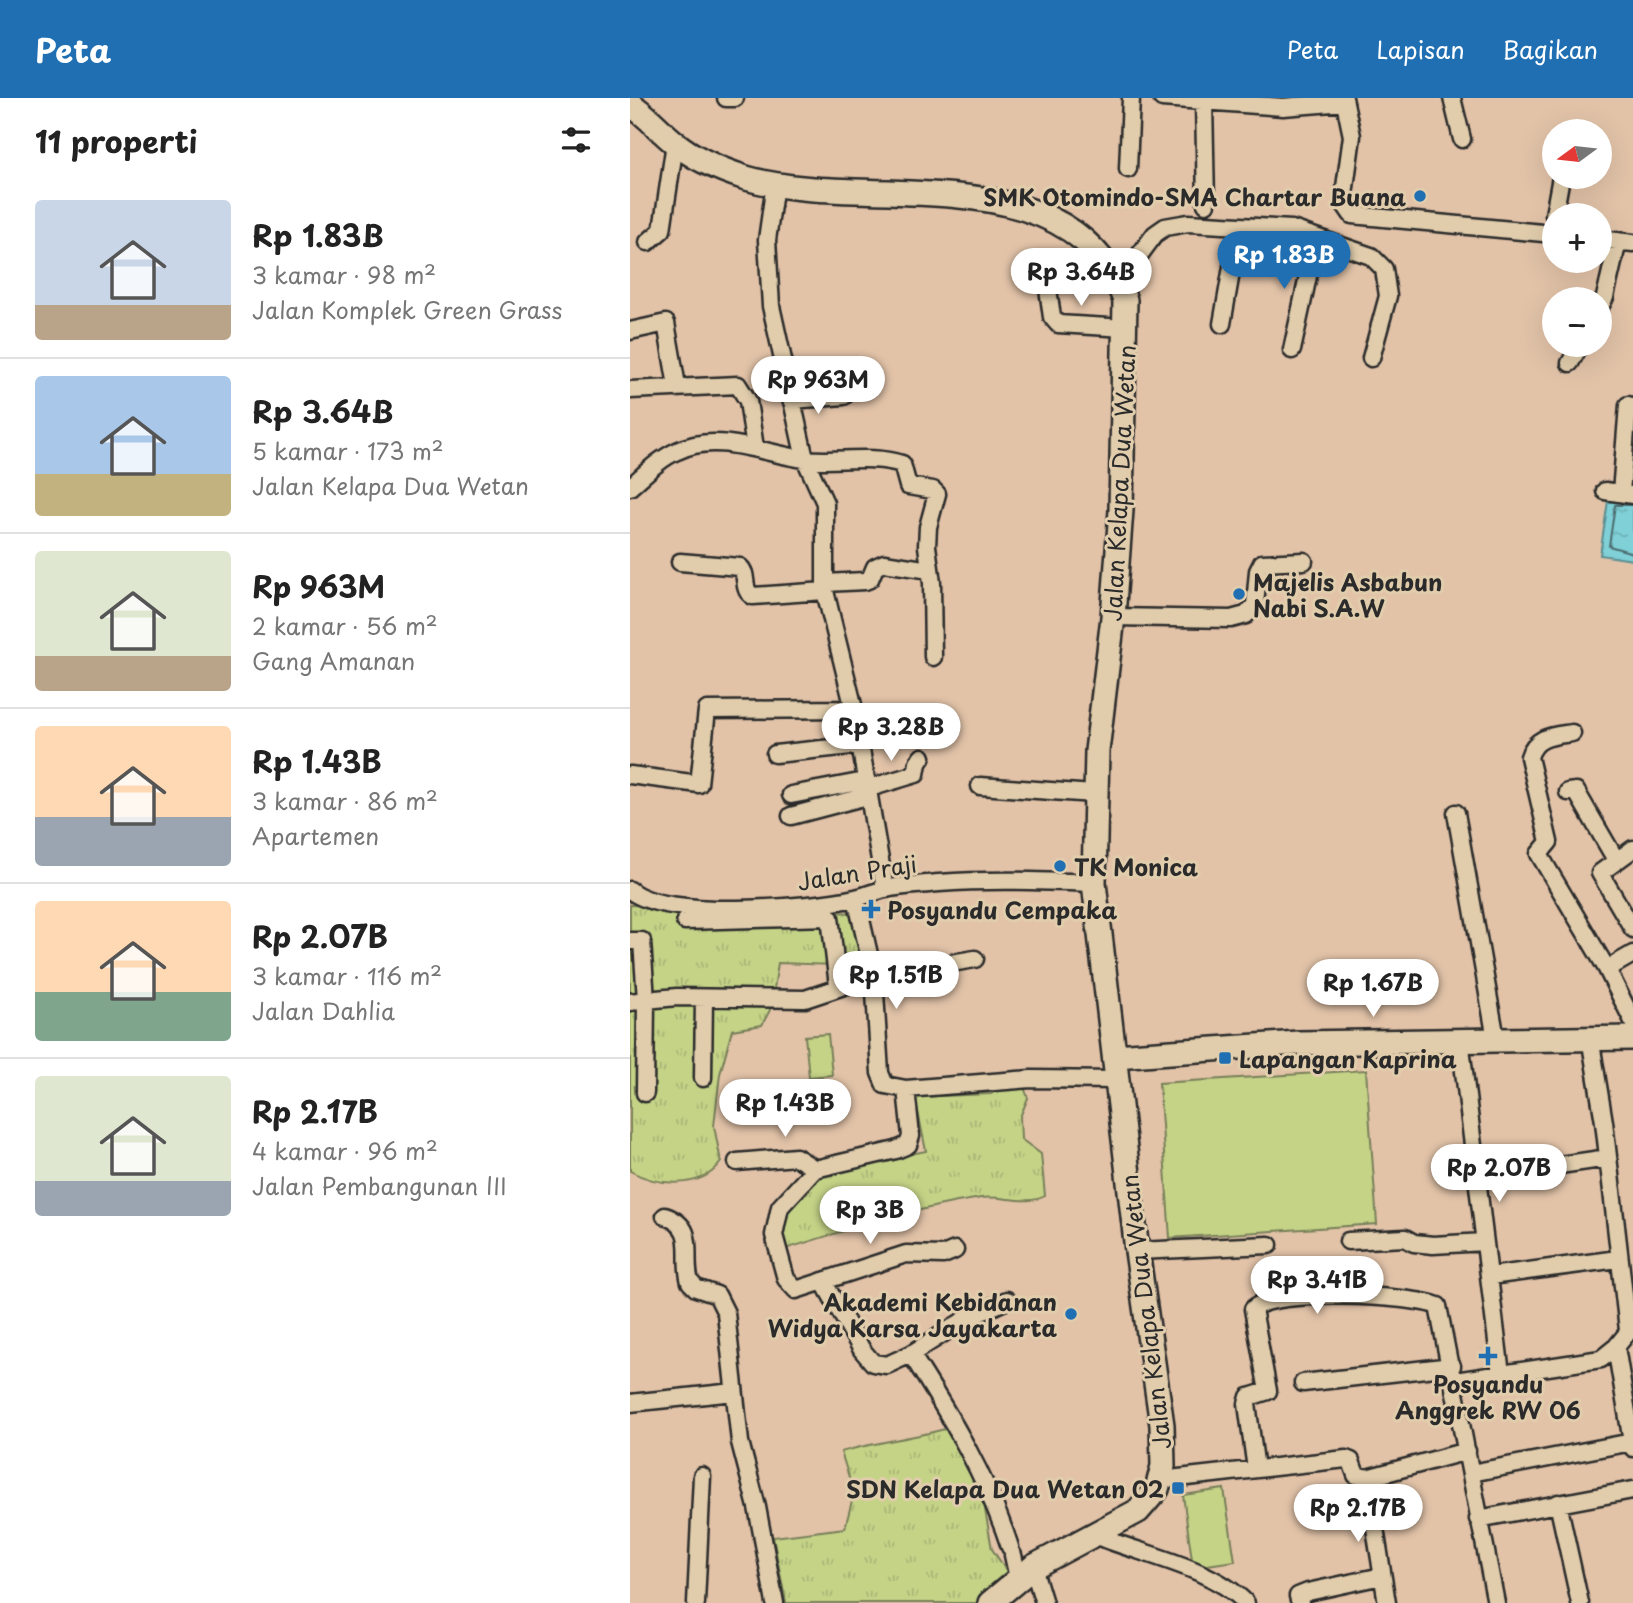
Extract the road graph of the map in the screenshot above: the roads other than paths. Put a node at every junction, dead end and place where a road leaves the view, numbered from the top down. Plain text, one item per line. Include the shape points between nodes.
1 (726, 98) edge
2 (735, 98) edge
3 (1131, 98) edge
4 (1162, 98) edge
5 (1452, 98) edge
6 (1204, 100) junction
7 (1344, 100) edge
8 (638, 104) edge
9 (1462, 139) dead end
10 (675, 143) junction
11 (1128, 169) dead end
12 (775, 184) junction
13 (1206, 204) dead end
14 (1239, 228) junction
15 (1542, 233) edge
16 (1316, 239) junction
17 (648, 242) dead end
18 (1625, 242) edge
19 (1118, 284) junction
20 (1609, 287) edge
21 (1048, 289) dead end
22 (1222, 324) dead end
23 (1126, 328) junction
24 (630, 331) edge
25 (1292, 350) dead end
26 (1573, 357) edge
27 (1371, 358) dead end
28 (1570, 363) dead end
29 (677, 386) junction
30 (630, 390) edge
31 (844, 396) dead end
32 (791, 400) junction
33 (1628, 405) dead end
34 (755, 448) junction
35 (805, 459) junction
36 (630, 487) edge
37 (1619, 493) edge
38 (1304, 561) dead end
39 (680, 562) dead end
40 (930, 570) junction
41 (825, 587) junction
42 (1113, 617) junction
43 (933, 657) dead end
44 (854, 709) junction
45 (1572, 733) dead end
46 (860, 745) junction
47 (775, 754) dead end
48 (922, 758) dead end
49 (630, 775) edge
50 (980, 786) dead end
51 (866, 789) junction
52 (1568, 792) dead end
53 (1094, 793) junction
54 (791, 795) dead end
55 (1456, 813) dead end
56 (790, 816) dead end
57 (1633, 849) edge
58 (1616, 860) junction
59 (1094, 883) junction
60 (886, 889) junction
61 (630, 890) edge
62 (856, 898) junction
63 (685, 921) dead end
64 (1633, 929) edge
65 (630, 941) edge
66 (1633, 954) edge
67 (975, 960) dead end
68 (1607, 969) junction
69 (874, 976) junction
70 (838, 986) junction
71 (704, 998) junction
72 (638, 1001) edge
73 (1633, 1021) edge
74 (1590, 1037) junction
75 (1633, 1038) edge
76 (1460, 1039) junction
77 (1496, 1039) junction
78 (1115, 1056) junction
79 (637, 1060) edge
80 (703, 1078) dead end
81 (1117, 1080) junction
82 (906, 1089) junction
83 (645, 1093) dead end
84 (1608, 1158) junction
85 (737, 1162) dead end
86 (816, 1169) junction
87 (1477, 1177) junction
88 (665, 1216) dead end
89 (1348, 1241) dead end
90 (1484, 1242) junction
91 (1269, 1245) dead end
92 (955, 1250) dead end
93 (1137, 1251) junction
94 (1618, 1259) junction
95 (1490, 1276) junction
96 (823, 1281) junction
97 (1007, 1300) dead end
98 (1630, 1328) edge
99 (1616, 1348) junction
100 (912, 1354) junction
101 (1453, 1374) junction
102 (1501, 1374) junction
103 (1303, 1383) dead end
104 (734, 1392) junction
105 (630, 1404) edge
106 (1632, 1442) edge
107 (1633, 1448) edge
108 (1467, 1451) junction
109 (1256, 1469) junction
110 (1471, 1473) junction
111 (702, 1476) dead end
112 (1367, 1478) junction
113 (1161, 1480) junction
114 (1633, 1490) edge
115 (1558, 1503) junction
116 (1478, 1519) junction
117 (1092, 1534) junction
118 (1019, 1562) junction
119 (1382, 1576) junction
120 (696, 1603) edge
121 (775, 1603) edge
122 (990, 1603) edge
123 (1044, 1603) edge
124 (1246, 1603) edge
125 (1300, 1603) edge
126 (1387, 1603) edge
127 (1496, 1603) edge
128 (1580, 1603) edge

1 - 2 street
3 - 11 street
4 - 6 street
5 - 9 street
6 - 7 street via 1283,107
6 - 13 street
7 - 15 street via 1352,136 1343,202 1352,215
8 - 10 street, Jalan Kelapa Dua Wetan
10 - 12 street, Jalan Kelapa Dua Wetan via 724,170
10 - 17 street via 664,223
12 - 19 street, Jalan Kelapa Dua Wetan via 850,192 960,195 1020,208 1067,229 1095,254
12 - 32 street via 766,264
14 - 16 street via 1283,227
14 - 19 street via 1188,223 1165,227 1154,234
14 - 22 street
16 - 25 street
16 - 27 street via 1371,256 1384,269 1388,296
18 - 20 street
19 - 23 street, Jalan Kelapa Dua Wetan via 1125,300
21 - 23 street via 1052,317 1058,324
23 - 42 street, Jalan Kelapa Dua Wetan
24 - 29 street via 666,323
26 - 28 street
29 - 30 street
29 - 34 street via 738,385 748,401
31 - 32 street
32 - 35 street
33 - 37 street
34 - 35 street
34 - 36 street via 700,444 679,449
35 - 40 street via 898,463 905,469 908,486 933,490 937,496 928,527
35 - 41 street via 825,503
38 - 42 street via 1262,563 1255,605 1241,617
39 - 41 street via 740,567 754,596
40 - 41 street via 884,563 870,579
40 - 43 street
41 - 44 street
42 - 53 street, Jalan Kelapa Dua Wetan
44 - 46 street
44 - 49 street via 709,710 699,784
45 - 68 street via 1541,739 1531,751 1529,764 1549,843 1539,854
46 - 47 street
46 - 51 street
48 - 51 street via 916,774
50 - 53 street
51 - 54 street
51 - 56 street
51 - 60 street
52 - 58 street via 1576,791
53 - 59 street, Jalan Kelapa Dua Wetan
55 - 77 street
57 - 58 street
58 - 64 street via 1600,873
59 - 60 street, Jalan Praji via 973,881
59 - 78 street, Jalan Kelapa Dua Wetan
60 - 62 street, Jalan Praji
61 - 62 street, Jalan Praji via 642,899 678,907 777,907
62 - 69 street
63 - 70 street via 830,917
65 - 72 street via 642,941
66 - 68 street
67 - 69 street
68 - 73 street
69 - 70 street
69 - 82 street via 881,1079 887,1086
70 - 71 street via 806,999
71 - 72 street
71 - 80 street
72 - 79 street
74 - 75 street
74 - 77 street
74 - 84 street
76 - 77 street
76 - 78 street via 1298,1043
76 - 87 street
78 - 81 street, Jalan Kelapa Dua Wetan
79 - 83 street
81 - 82 street via 1031,1079
81 - 93 street, Jalan Kelapa Dua Wetan
82 - 86 street via 908,1145
84 - 87 street
84 - 94 street
85 - 86 street via 796,1157
86 - 96 street via 780,1207 774,1236 789,1284 796,1290
87 - 90 street
88 - 104 street via 685,1229 690,1282 721,1300
89 - 90 street
90 - 95 street
91 - 93 street
92 - 96 street via 943,1255 906,1254
93 - 113 street, Jalan Kelapa Dua Wetan via 1162,1425
94 - 95 street
94 - 98 street
95 - 102 street
96 - 100 street via 873,1363 887,1365
97 - 100 street via 965,1319
98 - 99 street
99 - 102 street via 1591,1362
99 - 106 street
100 - 118 street via 965,1440
101 - 102 street
101 - 103 street
101 - 108 street
101 - 109 street via 1438,1306 1400,1299 1339,1297 1267,1301 1253,1310 1268,1391 1249,1397 1247,1404
104 - 105 street
104 - 121 street via 743,1457
106 - 107 street
106 - 110 street
108 - 110 street
108 - 112 street
109 - 112 street via 1349,1459 1356,1475
109 - 113 street
110 - 116 street
111 - 120 street
112 - 119 street
113 - 117 street, Jalan Kelapa Dua Wetan via 1138,1511
114 - 115 street
115 - 116 street
115 - 128 street
116 - 127 street
117 - 118 street, Jalan Kelapa Dua Wetan
117 - 124 street via 1177,1564 1226,1587
118 - 122 street, Jalan Kelapa Dua Wetan
118 - 123 street
119 - 125 street via 1307,1592 1298,1596
119 - 126 street

